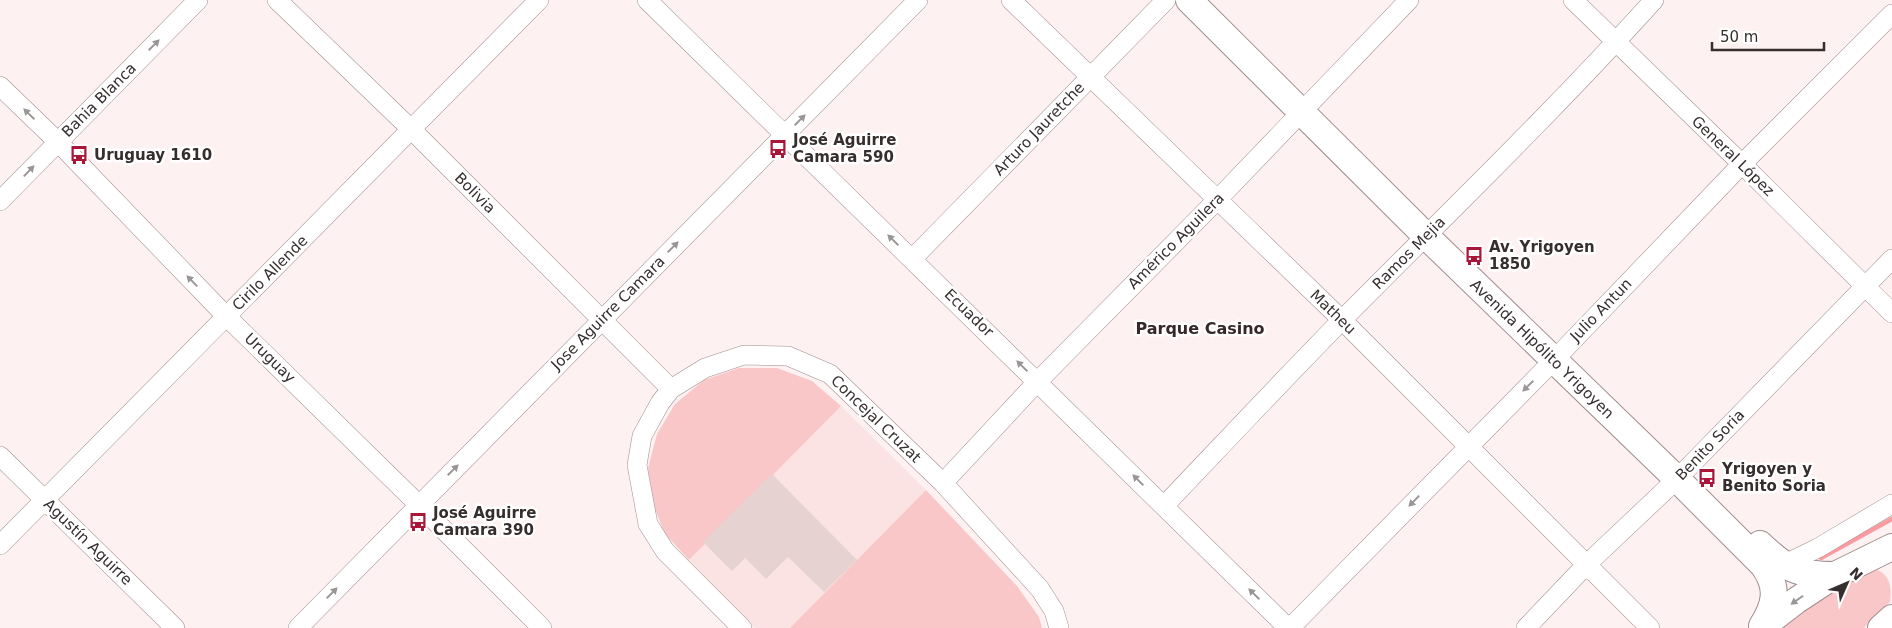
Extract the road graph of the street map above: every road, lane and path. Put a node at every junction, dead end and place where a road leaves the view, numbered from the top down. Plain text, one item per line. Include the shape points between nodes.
1 (198, 0) edge
2 (277, 0) edge
3 (539, 0) edge
4 (647, 0) edge
5 (918, 0) edge
6 (1011, 0) edge
7 (1166, 0) edge
8 (1189, 0) edge
9 (1207, 0) edge
10 (1409, 0) edge
11 (1573, 0) edge
12 (1654, 0) edge
13 (1892, 14) edge
14 (1616, 42) junction
15 (1090, 78) junction
16 (0, 86) edge
17 (1305, 108) junction
18 (412, 130) junction
19 (785, 136) junction
20 (58, 142) junction
21 (1742, 164) junction
22 (1218, 199) junction
23 (0, 201) edge
24 (1431, 232) junction
25 (913, 258) junction
26 (1892, 259) edge
27 (1865, 287) junction
28 (1892, 313) edge
29 (226, 316) junction
30 (602, 319) junction
31 (1342, 320) junction
32 (1558, 356) junction
33 (1038, 381) junction
34 (671, 389) junction
35 (1468, 446) junction
36 (0, 456) edge
37 (1681, 474) junction
38 (943, 483) junction
39 (45, 500) junction
40 (419, 504) junction
41 (1892, 504) edge
42 (1164, 506) junction
43 (0, 545) edge
44 (1892, 547) edge
45 (1860, 563) junction
46 (1586, 565) junction
47 (1783, 565) junction
48 (1892, 570) edge
49 (1835, 575) junction
50 (1762, 627) edge
51 (175, 628) edge
52 (298, 628) edge
53 (541, 628) edge
54 (742, 628) edge
55 (1060, 628) edge
56 (1289, 628) edge
57 (1526, 628) edge
58 (1650, 628) edge

20 -> 1 street, Bahia Blanca
2 - 18 street, Bolivia
3 - 18 street, Cirilo Allende
4 - 19 street, Ecuador
19 -> 5 street, Jose Aguirre Camara
6 - 15 street, Matheu
7 - 15 street, Arturo Jauretche
8 - 17 main road, Avenida Hipólito Yrigoyen
9 - 17 main road, Avenida Hipólito Yrigoyen
10 - 17 street, Américo Aguilera
11 - 14 street, General López
12 - 14 street, Ramos Mejia
13 - 21 street, Julio Antun
14 - 21 street, General López
14 - 24 street, Ramos Mejia
15 - 22 street, Matheu
15 - 25 street, Arturo Jauretche
20 -> 16 street, Uruguay
17 - 22 street, Américo Aguilera
17 - 24 main road, Avenida Hipólito Yrigoyen
18 - 29 street, Cirilo Allende
18 - 30 street, Bolivia
25 -> 19 street, Ecuador
30 -> 19 street, Jose Aguirre Camara
23 -> 20 street, Bahia Blanca
29 -> 20 street, Uruguay
21 - 27 street, General López
21 - 32 street, Julio Antun
22 - 31 street, Matheu
22 - 33 street, Américo Aguilera
24 - 31 street, Ramos Mejia
24 - 32 main road, Avenida Hipólito Yrigoyen
33 -> 25 street, Ecuador
26 - 27 street, Benito Soria
27 - 28 street, General López
27 - 37 street, Benito Soria
29 - 39 street, Cirilo Allende
29 - 40 street, Uruguay
30 - 34 street, Bolivia
40 -> 30 street, Jose Aguirre Camara
31 - 35 street, Matheu
31 - 42 street, Ramos Mejia
32 -> 35 street, Julio Antun
32 - 37 main road, Avenida Hipólito Yrigoyen
33 - 38 street, Américo Aguilera
42 -> 33 street, Ecuador
34 - 38 street, Concejal Cruzat via 705,368 744,356 788,356 830,374
34 - 54 street, Concejal Cruzat via 642,436 637,465 648,524 665,550
35 - 46 street, Matheu
35 -> 56 street, Julio Antun
36 - 39 street, Agustín Aguirre
37 - 46 street, Benito Soria
37 - 47 main road, Avenida Hipólito Yrigoyen
37 - 50 main road, Avenida Hipólito Yrigoyen via 1771,576 1774,599
38 - 55 street, Concejal Cruzat via 1040,589
39 - 43 street, Cirilo Allende
39 - 51 street, Agustín Aguirre
52 -> 40 street, Jose Aguirre Camara
40 - 53 street, Uruguay
41 - 47 street
56 -> 42 street, Ecuador
44 - 45 main road
45 - 48 main road via 1879,562
45 - 49 main road
46 - 57 street, Benito Soria
46 - 58 street, Matheu
47 - 49 main road, Avenida Hipólito Yrigoyen via 1806,574
49 -> 50 main road

